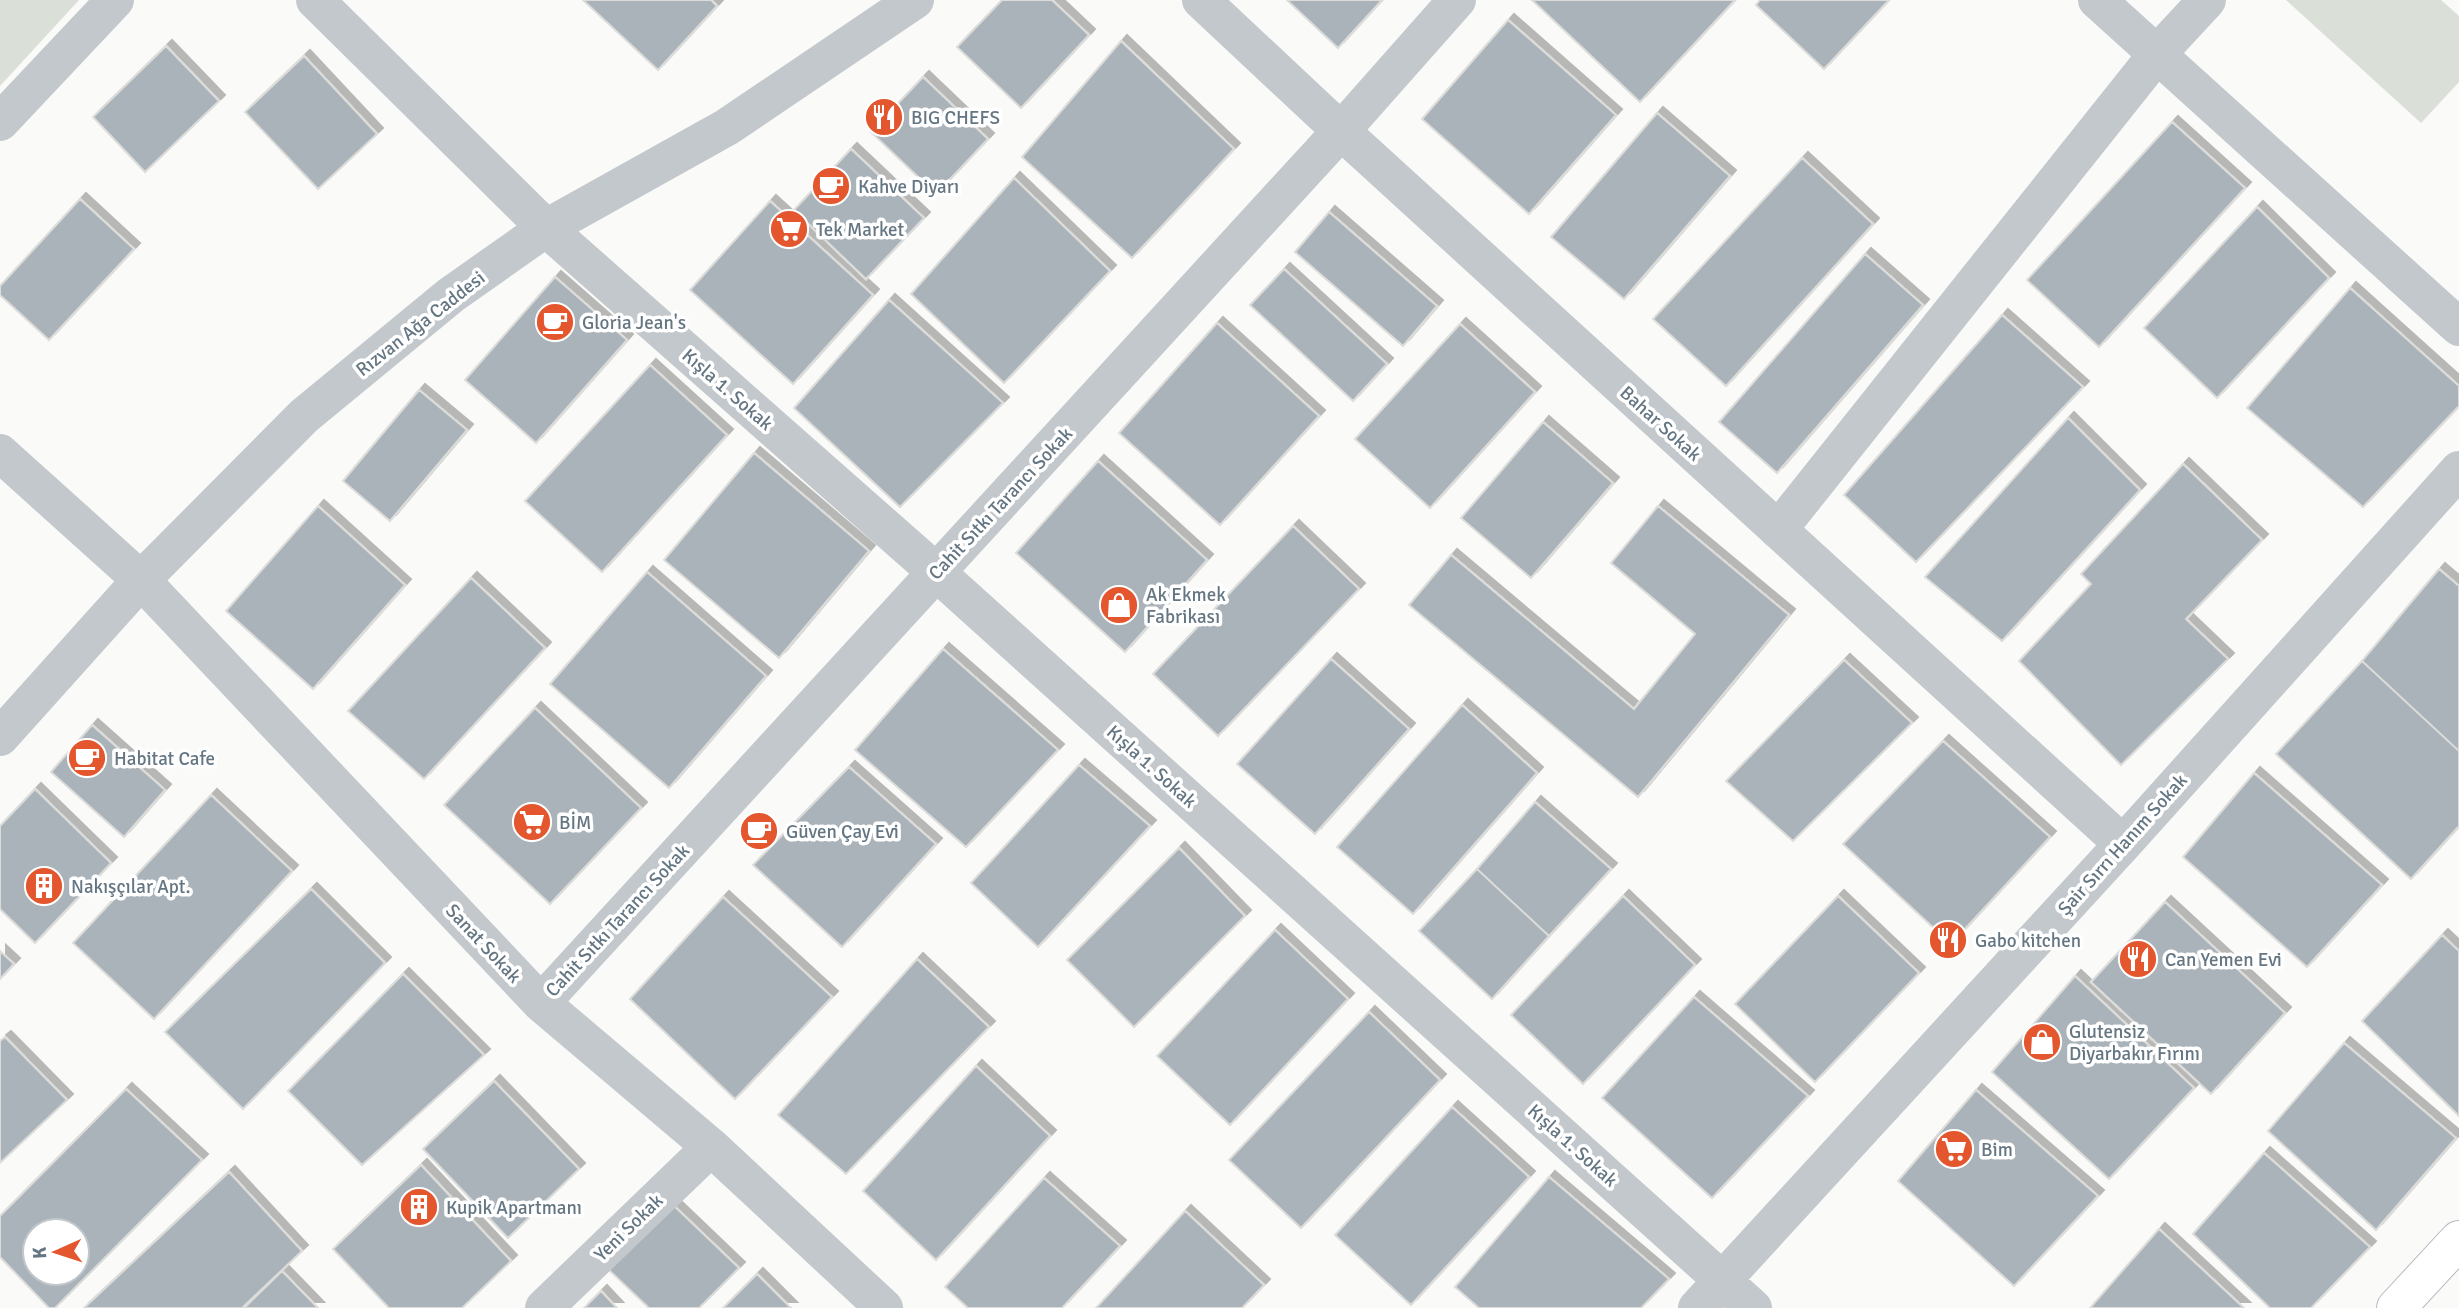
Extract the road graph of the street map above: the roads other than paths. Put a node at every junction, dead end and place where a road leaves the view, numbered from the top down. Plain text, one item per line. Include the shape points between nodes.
1 (115, 0) edge
2 (315, 0) edge
3 (915, 0) edge
4 (1201, 0) edge
5 (1457, 0) edge
6 (2097, 0) edge
7 (2207, 0) edge
8 (2158, 53) junction
9 (0, 122) edge
10 (1341, 131) junction
11 (546, 228) junction
12 (2459, 327) edge
13 (0, 453) edge
14 (2459, 470) edge
15 (1779, 530) junction
16 (936, 572) junction
17 (141, 580) junction
18 (0, 737) edge
19 (2123, 844) junction
20 (541, 1003) junction
21 (711, 1147) junction
22 (2459, 1240) edge
23 (1723, 1280) junction
24 (544, 1308) edge
25 (884, 1308) edge
26 (1697, 1308) edge
27 (1753, 1308) edge
28 (2396, 1308) edge

1 - 9 street
2 - 11 street, Kışla 1. Sokak
3 - 11 street, Rızvan Ağa Caddesi via 727,127
4 - 10 street, Bahar Sokak
5 - 10 street, Cahit Sıtkı Tarancı Sokak
6 - 8 street
7 - 8 street
8 - 12 street
8 - 15 street
10 - 15 street, Bahar Sokak
10 - 16 street, Cahit Sıtkı Tarancı Sokak
11 - 16 street, Kışla 1. Sokak
11 - 17 street, Rızvan Ağa Caddesi via 451,295 304,416
13 - 17 street, Sanat Sokak
14 - 19 street, Şair Sırrı Hanım Sokak
15 - 19 street, Bahar Sokak
16 - 20 street, Cahit Sıtkı Tarancı Sokak
16 - 23 street, Kışla 1. Sokak
17 - 18 street, Rızvan Ağa Caddesi
17 - 20 street, Sanat Sokak
19 - 23 street, Şair Sırrı Hanım Sokak
20 - 21 street, Sanat Sokak
21 - 24 street, Yeni Sokak
21 - 25 street, Sanat Sokak
22 - 28 main road
23 - 26 street, Şair Sırrı Hanım Sokak
23 - 27 street, Kışla 1. Sokak

